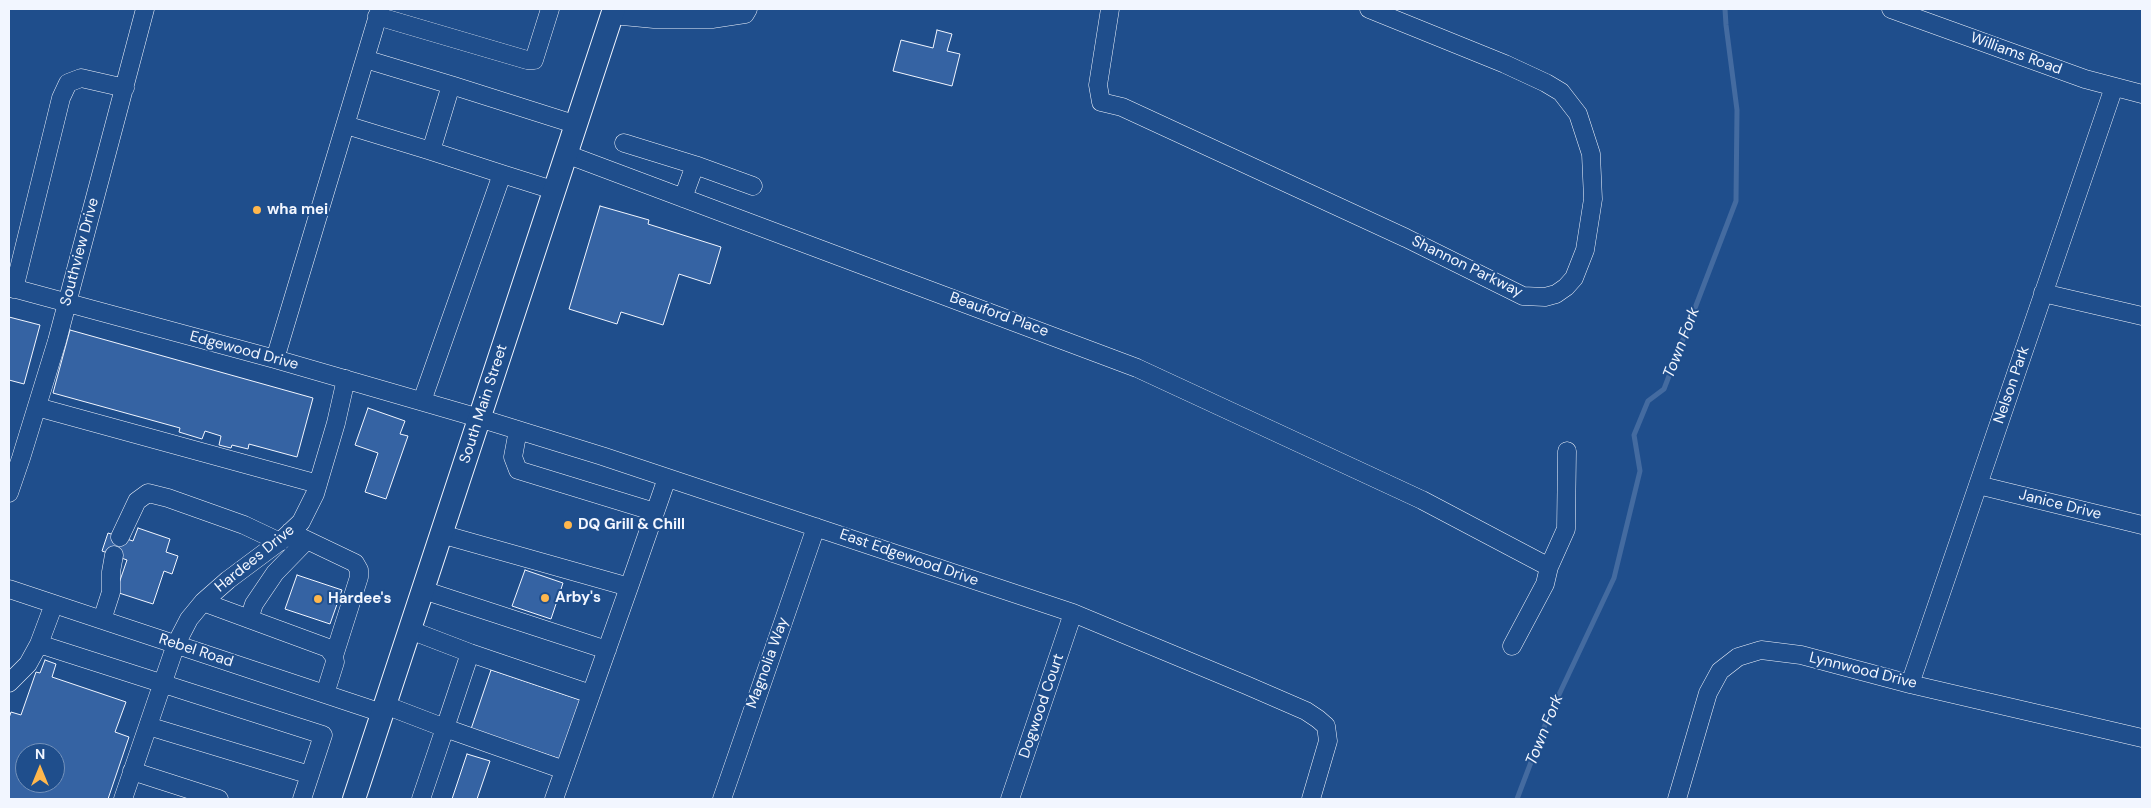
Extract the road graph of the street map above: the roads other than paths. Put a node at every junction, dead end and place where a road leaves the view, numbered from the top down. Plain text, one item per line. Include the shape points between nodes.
1 (145, 9) edge
2 (550, 9) edge
3 (748, 9) edge
4 (1110, 9) edge
5 (1369, 9) edge
6 (1891, 9) edge
7 (379, 12) edge
8 (613, 12) edge
9 (656, 14) edge
10 (365, 59) junction
11 (451, 85) junction
12 (2114, 86) junction
13 (125, 88) junction
14 (2142, 94) edge
15 (574, 124) junction
16 (346, 125) junction
17 (624, 143) dead end
18 (431, 151) junction
19 (566, 154) junction
20 (695, 165) junction
21 (502, 174) junction
22 (753, 186) dead end
23 (554, 190) junction
24 (683, 198) junction
25 (11, 288) edge
26 (2043, 293) junction
27 (66, 303) junction
28 (2142, 316) edge
29 (275, 360) junction
30 (346, 379) junction
31 (422, 401) junction
32 (37, 407) junction
33 (479, 418) junction
34 (518, 430) junction
35 (1567, 451) dead end
36 (667, 478) junction
37 (318, 484) junction
38 (1978, 485) junction
39 (9, 493) edge
40 (655, 512) junction
41 (2142, 525) edge
42 (816, 527) junction
43 (441, 534) junction
44 (120, 537) dead end
45 (285, 537) junction
46 (307, 540) junction
47 (114, 555) dead end
48 (1549, 566) junction
49 (629, 587) junction
50 (9, 590) edge
51 (423, 590) junction
52 (203, 602) junction
53 (54, 604) junction
54 (1073, 613) junction
55 (249, 618) junction
56 (102, 620) junction
57 (410, 630) junction
58 (39, 644) junction
59 (176, 644) junction
60 (1512, 646) dead end
61 (607, 650) junction
62 (470, 653) junction
63 (334, 656) junction
64 (9, 683) edge
65 (162, 684) junction
66 (1910, 684) junction
67 (325, 694) junction
68 (591, 694) junction
69 (383, 709) junction
70 (148, 726) junction
71 (445, 728) junction
72 (2142, 738) edge
73 (564, 770) junction
74 (132, 771) junction
75 (310, 775) junction
76 (123, 799) edge
77 (219, 799) edge
78 (302, 799) edge
79 (354, 799) edge
80 (421, 799) edge
81 (554, 799) edge
82 (722, 799) edge
83 (1010, 799) edge
84 (1311, 799) edge
85 (1677, 799) edge

1 - 13 street, Southview Drive
2 - 7 street via 534,60
3 - 9 street via 745,14 712,19
4 - 5 street, Shannon Parkway via 1098,85 1101,102 1130,111 1406,238 1523,296 1556,294 1574,278 1585,250 1593,199 1591,154 1578,114 1561,92 1546,83
6 - 12 street, Williams Road via 2076,76
7 - 10 street
8 - 9 street
8 - 15 main road, South Main Street
10 - 11 street
10 - 16 street
11 - 15 street
11 - 18 street
12 - 14 street, Williams Road
12 - 26 street, Nelson Park
13 - 25 street via 81,78 68,83
13 - 27 street, Southview Drive
15 - 19 main road, South Main Street
16 - 18 street
16 - 29 street
17 - 20 street
18 - 21 street
19 - 23 main road, South Main Street
19 - 24 street, Beauford Place
20 - 22 street
20 - 24 street
21 - 23 street
21 - 31 street
23 - 33 main road, South Main Street
24 - 48 street, Beauford Place via 1137,368 1422,500
25 - 27 street, Edgewood Drive
26 - 28 street
26 - 38 street, Nelson Park
27 - 29 street, Edgewood Drive
27 - 32 street, Southview Drive
29 - 30 street, Edgewood Drive
30 - 31 street, Edgewood Drive
30 - 37 street, Hardees Drive
31 - 33 street, Edgewood Drive
32 - 37 street
32 - 39 street, Southview Drive
33 - 34 street, East Edgewood Drive
33 - 43 main road, South Main Street
34 - 36 street, East Edgewood Drive
34 - 40 street via 513,457 518,470
35 - 48 street via 1566,528
36 - 40 street
36 - 42 street, East Edgewood Drive
37 - 45 street, Hardees Drive via 301,522
38 - 41 street, Janice Drive
38 - 66 street, Nelson Park
40 - 49 street
42 - 54 street, East Edgewood Drive
42 - 82 street, Magnolia Way
43 - 49 street
43 - 51 main road, South Main Street
44 - 45 street via 137,501 148,493
45 - 46 street
45 - 52 street, Hardees Drive
46 - 55 street via 271,579 254,604
46 - 63 street via 355,563 359,570
47 - 56 street via 111,592
48 - 60 street via 1545,584
49 - 61 street
50 - 53 street, Rebel Road
51 - 57 main road, South Main Street
51 - 61 street
52 - 55 street
52 - 59 street, Hardees Drive via 189,619
53 - 56 street, Rebel Road
53 - 58 street
54 - 83 street, Dogwood Court
54 - 84 street, East Edgewood Drive via 1306,711 1326,726 1326,752
55 - 63 street via 328,648
56 - 59 street, Rebel Road
57 - 62 street
57 - 69 main road, South Main Street
58 - 64 street via 28,664
58 - 65 street
59 - 65 street, Hardees Drive
59 - 67 street, Rebel Road
61 - 68 street
62 - 68 street
62 - 71 street
63 - 67 street
65 - 70 street, Hardees Drive
65 - 75 street via 323,735
66 - 72 street, Lynnwood Drive
66 - 85 street, Lynnwood Drive via 1801,656 1761,650 1738,657 1720,671 1708,693
67 - 69 street, Rebel Road
68 - 73 street
69 - 71 street, Rebel Road
69 - 79 main road, South Main Street
70 - 74 street, Hardees Drive
70 - 75 street
71 - 73 street, Rebel Road
71 - 80 street
73 - 81 street
74 - 76 street, Hardees Drive
74 - 77 street
75 - 78 street

